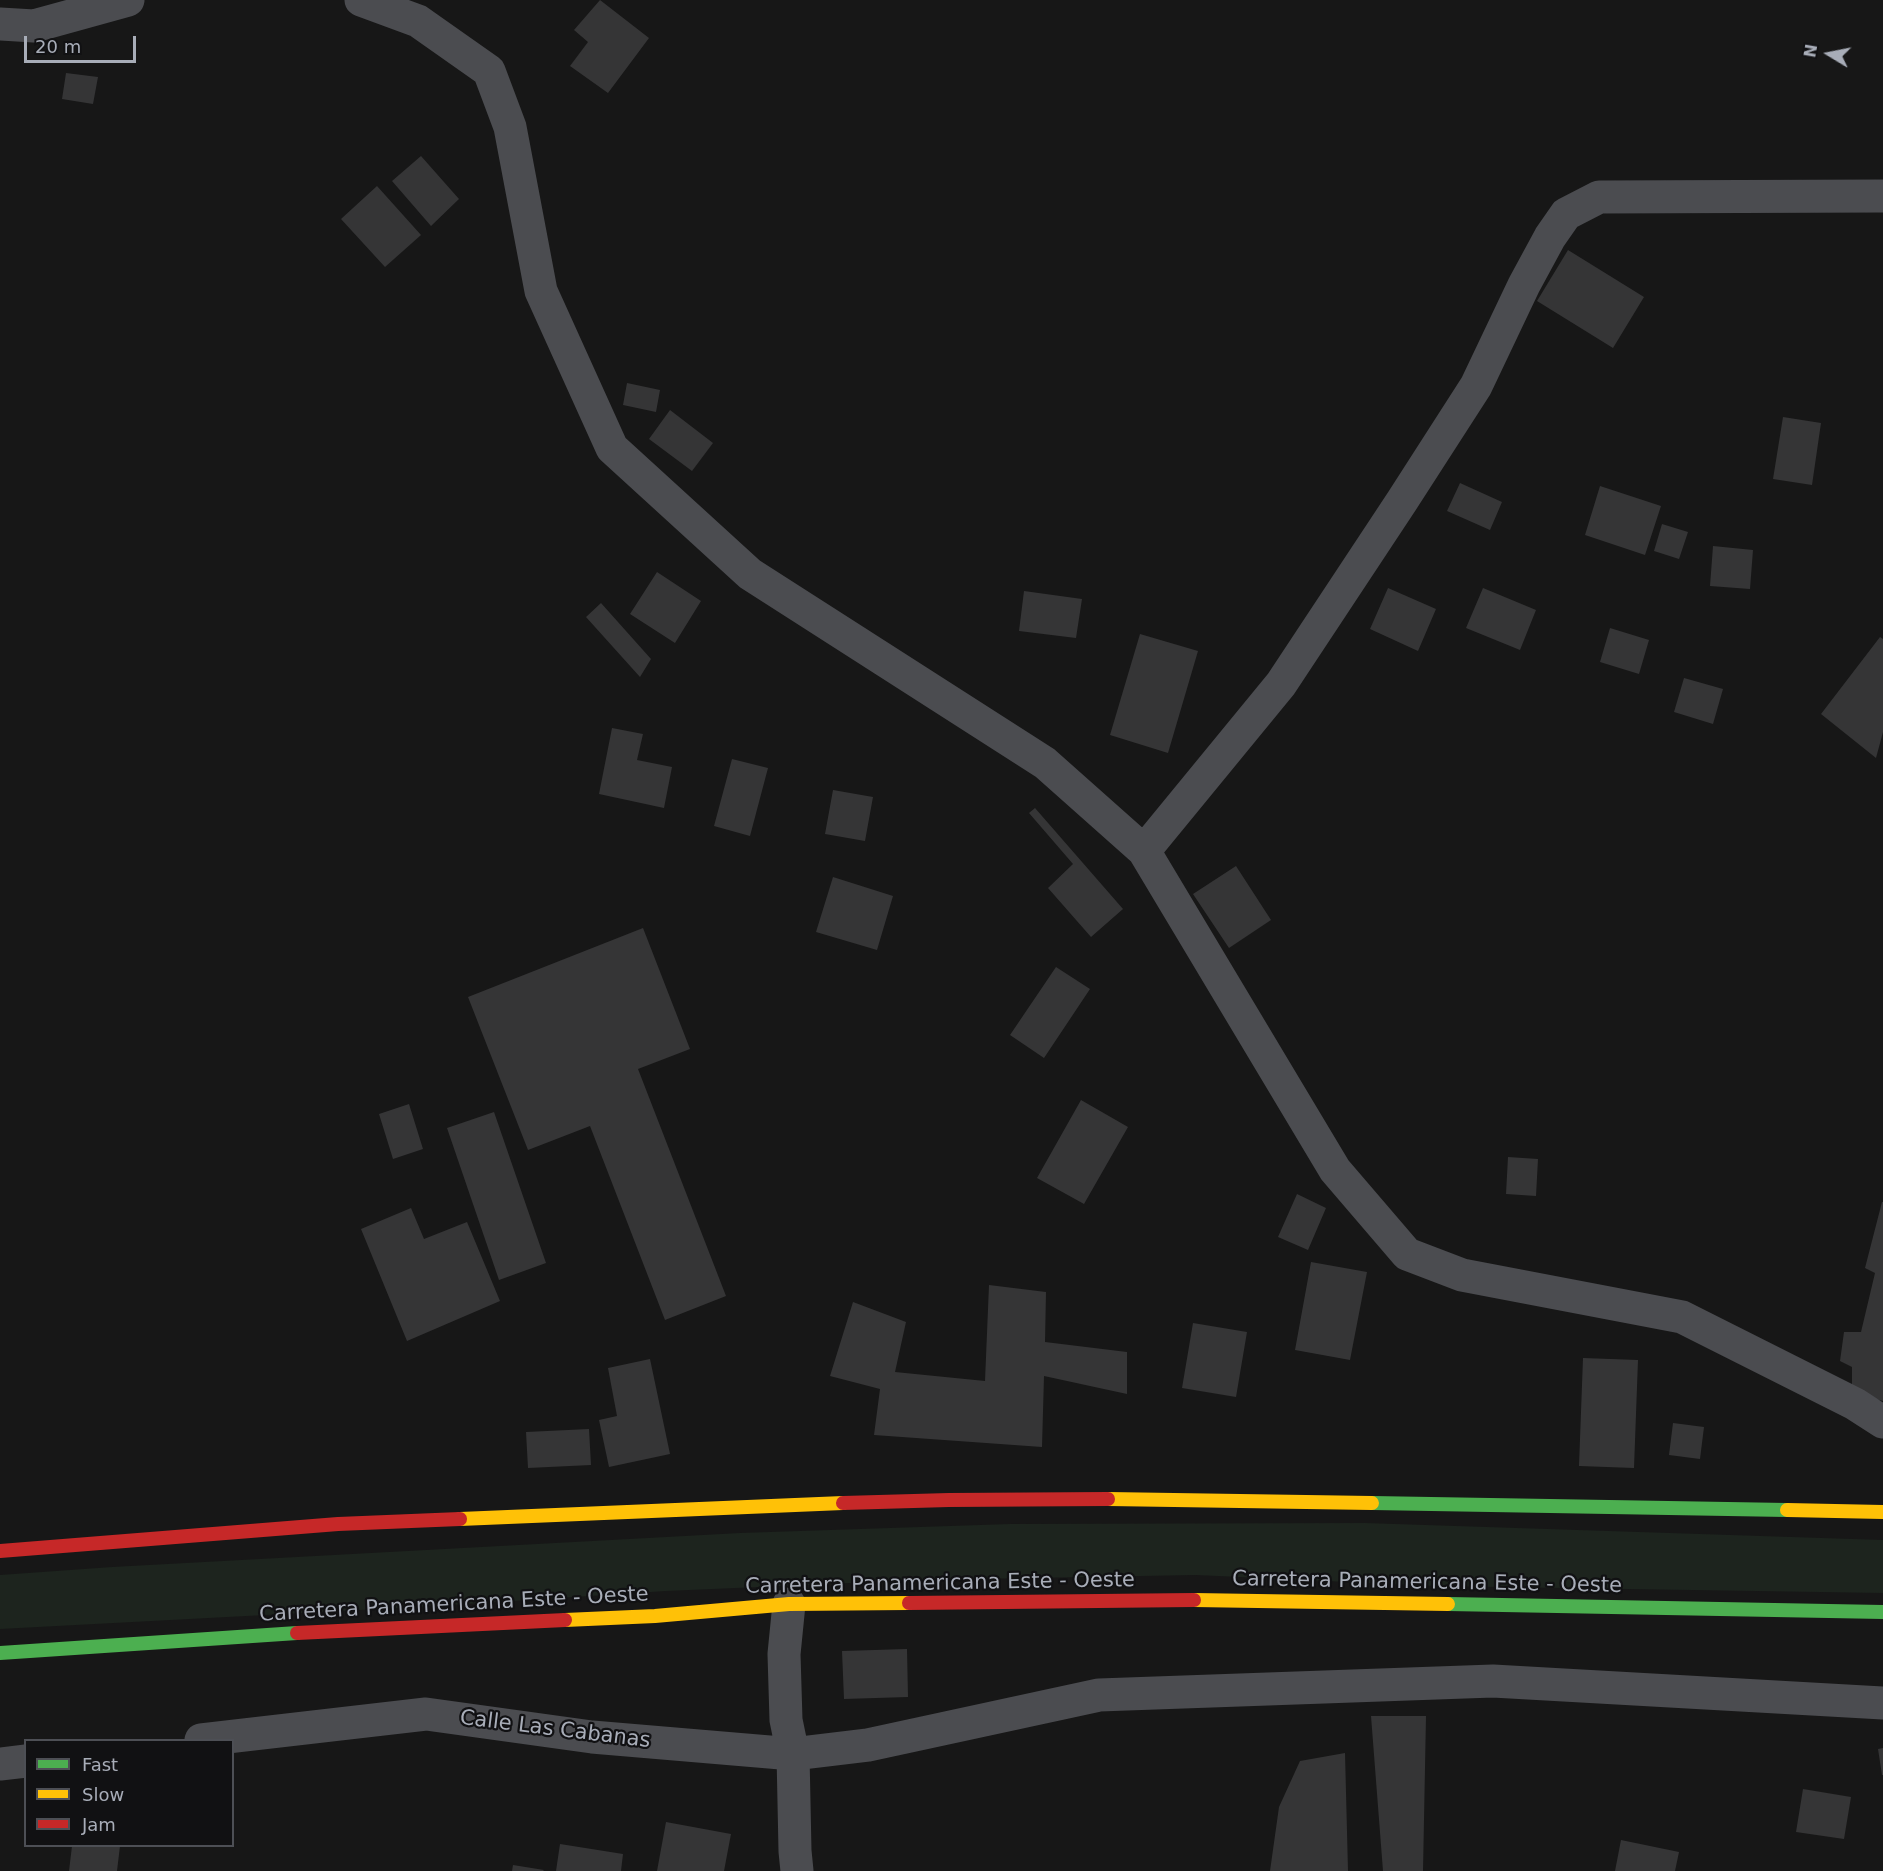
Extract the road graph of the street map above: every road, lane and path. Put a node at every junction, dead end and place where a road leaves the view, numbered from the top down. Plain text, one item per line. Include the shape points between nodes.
1 (128, 0) edge
2 (362, 0) edge
3 (0, 24) edge
4 (1883, 196) edge
5 (1144, 851) junction
6 (1883, 1422) edge
7 (1883, 1512) edge
8 (0, 1551) edge
9 (789, 1604) junction
10 (1883, 1612) edge
11 (0, 1653) edge
12 (1883, 1703) edge
13 (210, 1739) edge
14 (793, 1754) junction
15 (24, 1761) edge
16 (0, 1764) edge
17 (797, 1871) edge

1 - 3 street via 34,26
2 - 5 street via 418,21 489,71 510,127 541,291 612,448 750,574 1045,763
4 - 5 street via 1599,197 1566,214 1524,285 1476,386 1281,684
5 - 6 street via 1335,1170 1407,1254 1462,1275 1682,1317
7 - 8 highway via 1154,1499 948,1500 338,1524
9 - 10 highway, Carretera Panamericana Este - Oeste via 1249,1600
9 - 11 highway, Carretera Panamericana Este - Oeste via 655,1616 337,1630
9 - 14 street via 784,1675 786,1720
12 - 14 street, Calle Las Cabanas via 1493,1682 1099,1695 868,1745
13 - 14 street, Calle Las Cabanas via 426,1714 592,1737
14 - 17 street
15 - 16 street

